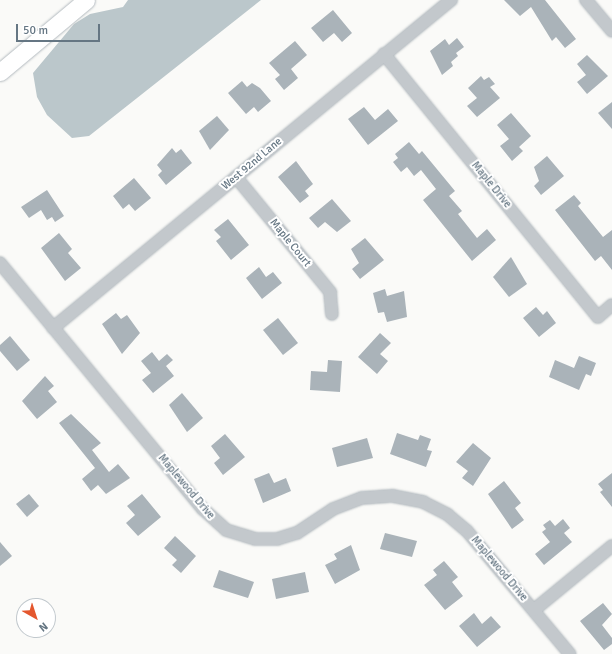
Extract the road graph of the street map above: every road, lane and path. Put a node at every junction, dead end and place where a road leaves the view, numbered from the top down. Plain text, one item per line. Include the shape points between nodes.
1 (86, 0) edge
2 (450, 0) edge
3 (586, 0) edge
4 (612, 31) edge
5 (384, 54) junction
6 (0, 72) edge
7 (236, 177) junction
8 (0, 263) edge
9 (612, 305) edge
10 (332, 314) dead end
11 (53, 328) junction
12 (612, 546) edge
13 (534, 610) junction
14 (570, 654) edge

1 - 6 street
2 - 5 street, West 92nd Lane
3 - 4 street
5 - 7 street, West 92nd Lane
5 - 9 street, Maple Drive via 598,317
7 - 10 street, Maple Court via 330,292
7 - 11 street, West 92nd Lane
8 - 11 street, Maplewood Drive
11 - 13 street, Maplewood Drive via 207,513 226,530 255,539 277,539 297,532 333,508 352,500 384,496 414,500 459,522
12 - 13 street
13 - 14 street, Maplewood Drive

